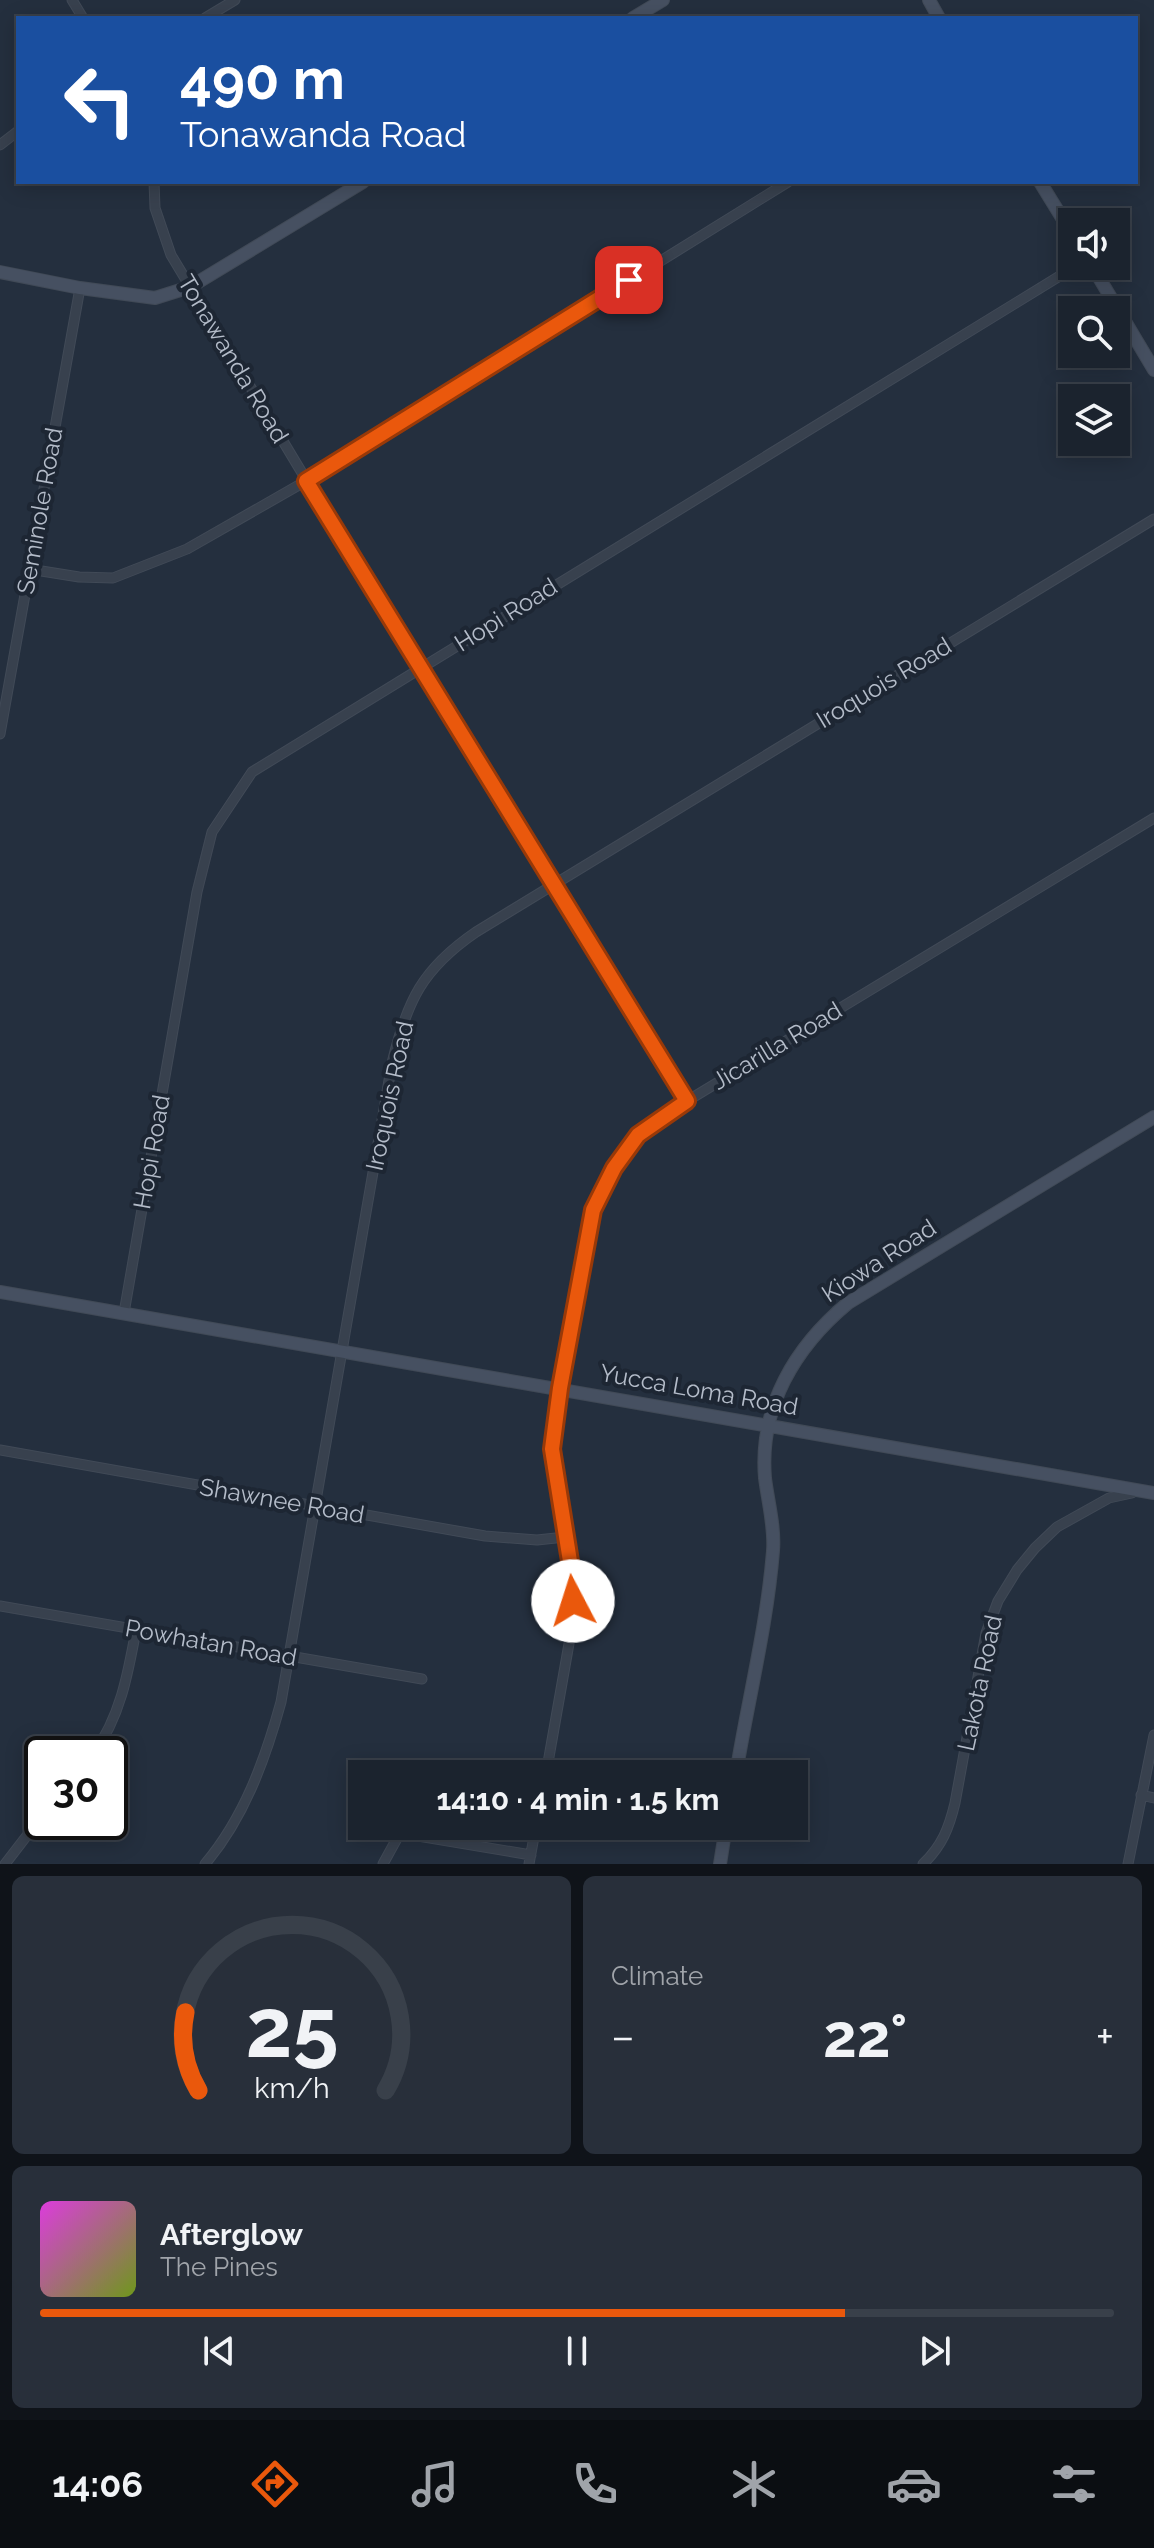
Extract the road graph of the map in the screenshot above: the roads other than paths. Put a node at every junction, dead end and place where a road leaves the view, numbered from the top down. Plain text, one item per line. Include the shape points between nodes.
1 (235, 0) edge
2 (663, 0) edge
3 (208, 16) edge
4 (636, 16) edge
5 (16, 133) edge
6 (0, 145) edge
7 (154, 184) edge
8 (360, 184) edge
9 (785, 184) edge
10 (1041, 184) edge
11 (1058, 211) edge
12 (0, 272) edge
13 (1058, 277) edge
14 (1100, 280) edge
15 (190, 287) junction
16 (80, 288) junction
17 (1154, 370) edge
18 (306, 481) junction
19 (1154, 519) edge
20 (29, 569) junction
21 (420, 669) junction
22 (0, 734) edge
23 (1154, 818) edge
24 (553, 885) junction
25 (687, 1101) junction
26 (1154, 1117) edge
27 (0, 1292) edge
28 (124, 1313) junction
29 (342, 1352) junction
30 (560, 1388) junction
31 (771, 1424) junction
32 (0, 1450) edge
33 (1153, 1491) edge
34 (314, 1507) junction
35 (565, 1537) junction
36 (0, 1606) edge
37 (136, 1630) junction
38 (288, 1657) junction
39 (422, 1679) dead end
40 (1154, 1735) edge
41 (104, 1736) edge
42 (548, 1760) edge
43 (738, 1760) edge
44 (1141, 1795) junction
45 (1154, 1798) edge
46 (24, 1839) edge
47 (534, 1840) edge
48 (724, 1840) edge
49 (530, 1860) edge
50 (5, 1864) edge
51 (205, 1864) edge
52 (383, 1864) edge
53 (720, 1864) edge
54 (925, 1864) edge
55 (1128, 1864) edge

1 - 3 street
2 - 4 street
5 - 6 street
7 - 15 street, Tonawanda Road via 155,208 171,255
8 - 15 street
9 - 18 street
10 - 11 street
12 - 16 street
13 - 21 street, Hopi Road
14 - 17 street
15 - 16 street via 155,298
15 - 18 street, Tonawanda Road
16 - 20 street, Seminole Road
18 - 20 street via 187,549 113,578
18 - 21 street, Tonawanda Road
19 - 24 street, Iroquois Road
20 - 22 street, Seminole Road
21 - 24 street, Tonawanda Road
21 - 28 street, Hopi Road via 252,772 212,832
23 - 25 street, Jicarilla Road
24 - 25 street, Tonawanda Road
24 - 29 street, Iroquois Road via 448,951 402,1023
25 - 30 street, Jicarilla Road via 638,1135 593,1210
26 - 31 street, Kiowa Road via 828,1319 797,1356
27 - 28 street, Yucca Loma Road
28 - 29 street, Yucca Loma Road
29 - 30 street, Yucca Loma Road
29 - 34 street, Iroquois Road
30 - 31 street, Yucca Loma Road
30 - 35 street, Jicarilla Road via 552,1449
31 - 33 street, Yucca Loma Road
31 - 43 street, Kiowa Road via 765,1465 774,1547
32 - 34 street, Shawnee Road
33 - 54 street, Lakota Road via 1109,1498 1057,1527 1017,1570 998,1601 986,1633 948,1831
34 - 35 street, Shawnee Road via 500,1538
34 - 38 street, Iroquois Road
35 - 42 street, Jicarilla Road via 573,1621
36 - 37 street, Powhatan Road
37 - 38 street, Powhatan Road
37 - 41 street via 127,1680
38 - 39 street, Powhatan Road
38 - 51 street, Iroquois Road via 281,1702 259,1771
40 - 44 street
44 - 45 street
44 - 55 street
46 - 50 street
47 - 49 street
48 - 53 street
49 - 52 street via 400,1833

